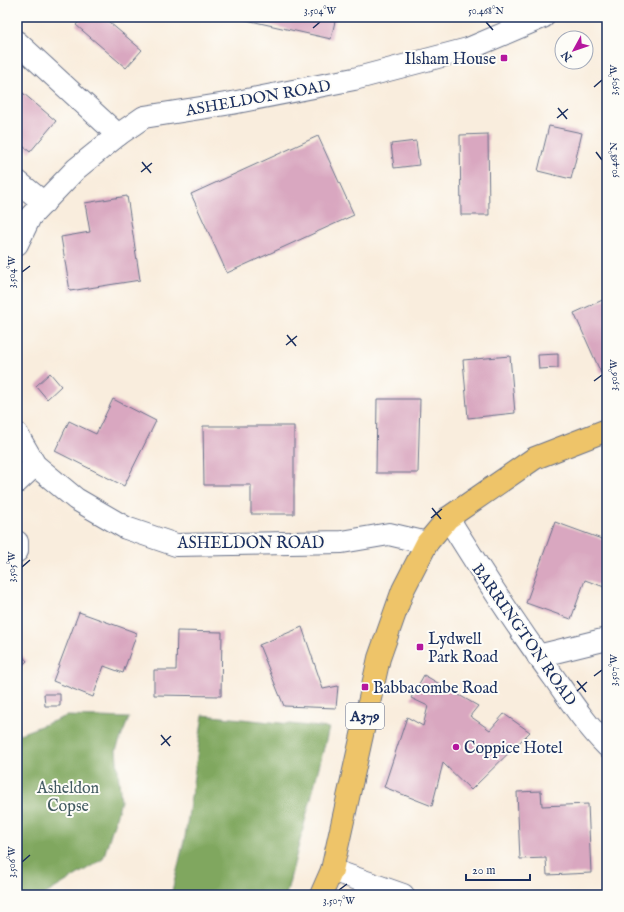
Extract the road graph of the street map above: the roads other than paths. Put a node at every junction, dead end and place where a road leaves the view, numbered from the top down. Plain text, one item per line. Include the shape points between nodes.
1 (543, 17) edge
2 (17, 42) edge
3 (118, 135) junction
4 (17, 181) edge
5 (44, 203) junction
6 (17, 244) edge
7 (607, 430) edge
8 (17, 434) edge
9 (35, 464) junction
10 (17, 482) edge
11 (448, 518) junction
12 (17, 542) edge
13 (428, 543) junction
14 (17, 551) edge
15 (607, 639) edge
16 (538, 656) junction
17 (607, 746) edge
18 (332, 870) junction
19 (321, 895) edge
20 (403, 895) edge

1 - 3 street, ASHELDON ROAD via 468,48 354,79 232,104 144,116
2 - 3 street
3 - 5 street, ASHELDON ROAD via 76,169
4 - 5 street
5 - 6 street, ASHELDON ROAD via 30,217
7 - 11 main road, A379 via 535,458
8 - 9 street, ASHELDON ROAD
9 - 10 street
9 - 13 street, ASHELDON ROAD via 76,499 126,528 176,545 342,542 389,534
11 - 13 main road, A379
11 - 16 street, BARRINGTON ROAD via 489,585
12 - 14 street
13 - 18 main road, A379 via 403,590 379,658
15 - 16 street
16 - 17 street, BARRINGTON ROAD via 594,733
18 - 19 main road, A379
18 - 20 street

